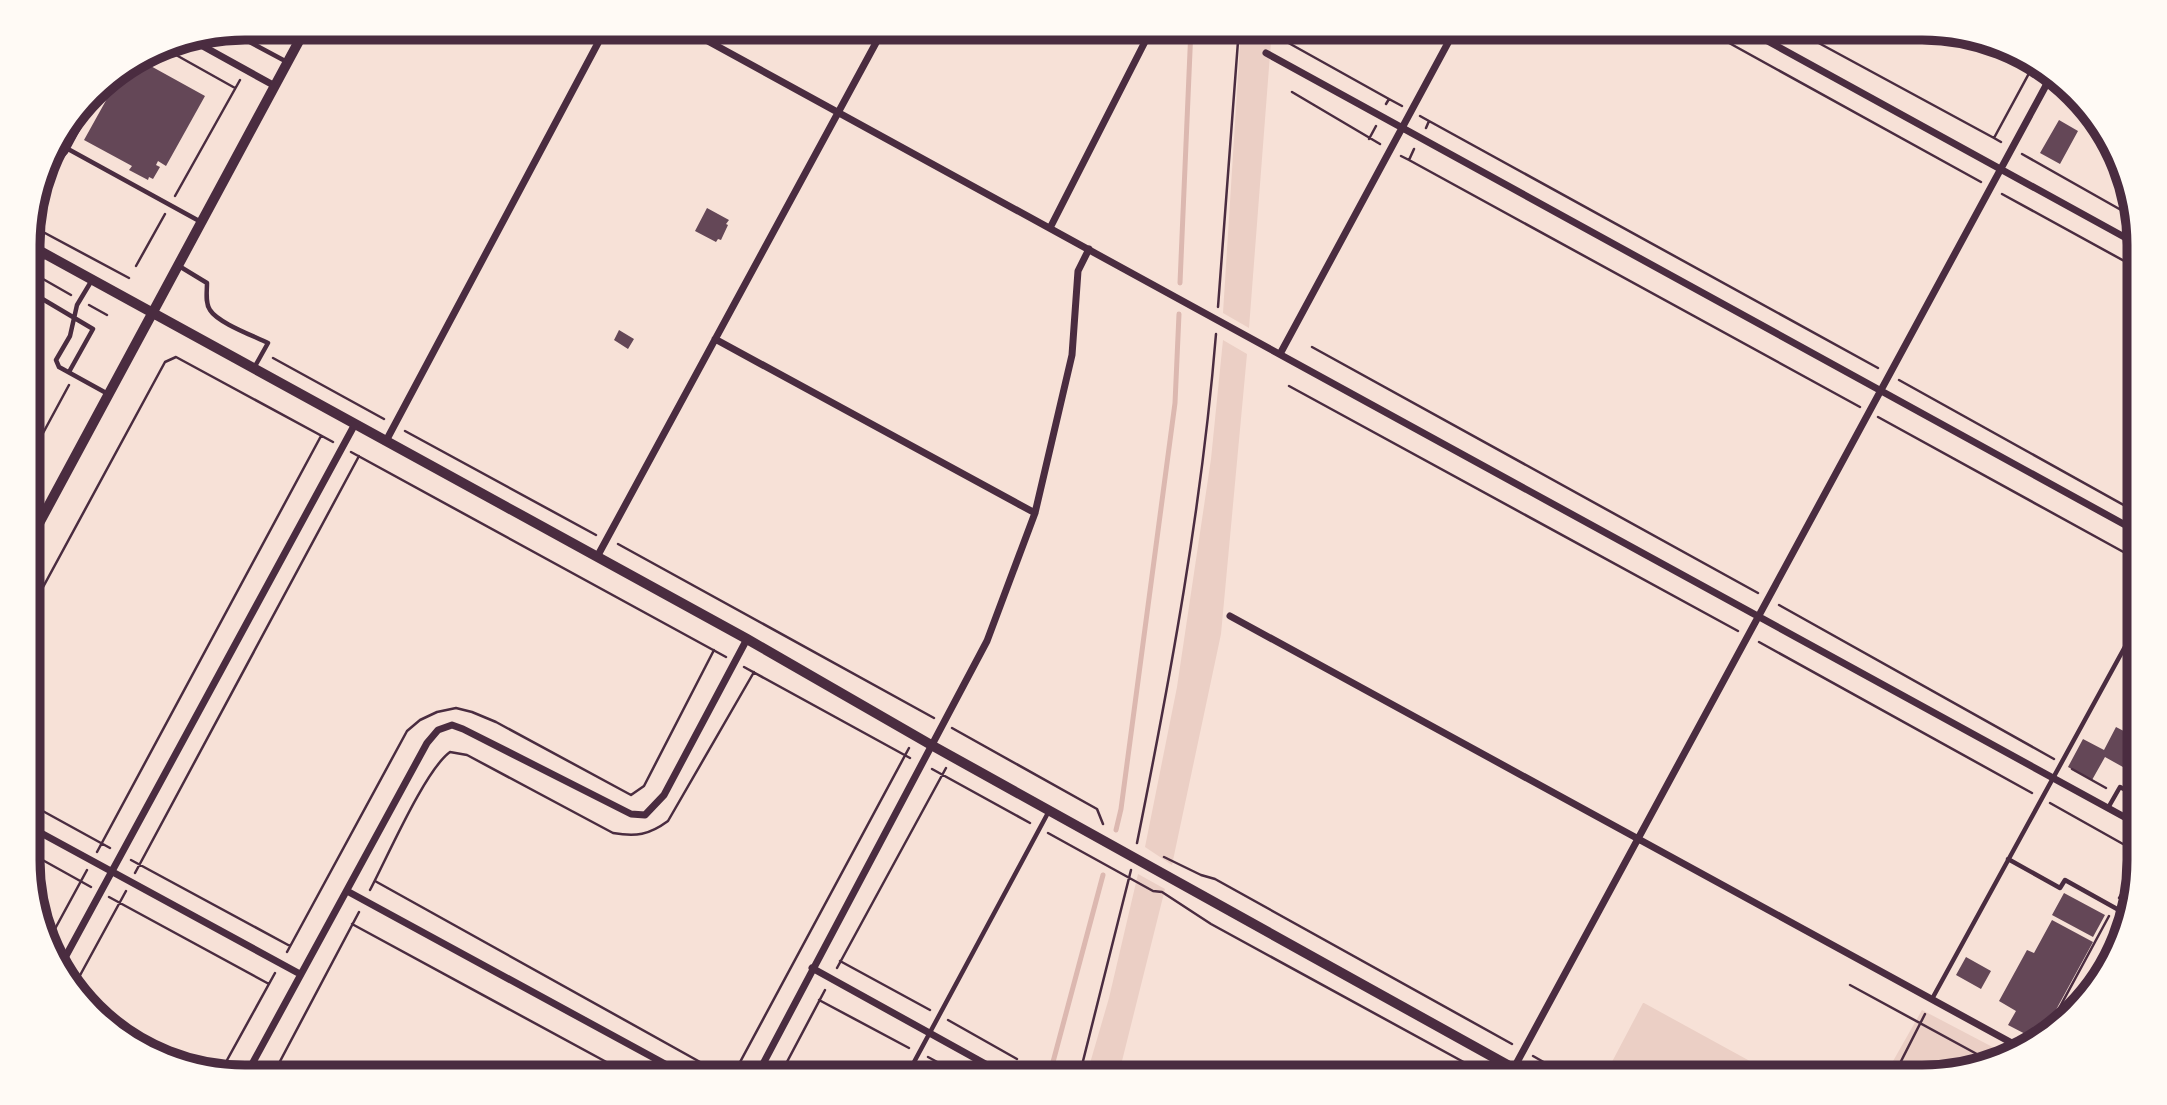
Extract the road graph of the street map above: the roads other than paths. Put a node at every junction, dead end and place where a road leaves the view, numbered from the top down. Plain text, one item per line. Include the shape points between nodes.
1 (1146, 40) edge
2 (1449, 40) edge
3 (1766, 40) edge
4 (247, 41) edge
5 (299, 41) edge
6 (599, 41) edge
7 (707, 41) edge
8 (877, 41) edge
9 (201, 45) edge
10 (1266, 53) dead end
11 (288, 62) junction
12 (2047, 83) edge
13 (275, 86) junction
14 (838, 113) junction
15 (84, 119) edge
16 (1402, 129) junction
17 (68, 149) junction
18 (61, 157) edge
19 (2001, 169) junction
20 (202, 222) junction
21 (1050, 228) junction
22 (2126, 238) edge
23 (1089, 249) junction
24 (41, 252) edge
25 (45, 254) junction
26 (41, 261) edge
27 (179, 265) junction
28 (92, 280) junction
29 (41, 298) edge
30 (153, 313) junction
31 (75, 318) junction
32 (715, 339) junction
33 (1280, 354) junction
34 (254, 369) junction
35 (71, 374) junction
36 (1880, 391) junction
37 (109, 394) junction
38 (355, 424) junction
39 (386, 441) junction
40 (1035, 513) junction
41 (41, 519) edge
42 (2127, 526) edge
43 (597, 556) junction
44 (1230, 616) dead end
45 (1759, 616) junction
46 (747, 639) junction
47 (2127, 645) edge
48 (933, 746) junction
49 (2052, 778) junction
50 (2127, 791) edge
51 (2108, 808) junction
52 (1049, 810) junction
53 (2127, 818) edge
54 (40, 833) edge
55 (1638, 839) junction
56 (2008, 859) junction
57 (111, 871) junction
58 (346, 891) junction
59 (2120, 911) edge
60 (65, 957) edge
61 (813, 968) junction
62 (300, 974) junction
63 (1932, 999) junction
64 (928, 1033) junction
65 (2013, 1044) edge
66 (1497, 1064) edge
67 (1515, 1064) edge
68 (252, 1065) edge
69 (666, 1065) edge
70 (762, 1065) edge
71 (912, 1065) edge
72 (986, 1065) edge

1 - 21 street
2 - 16 street
3 - 19 street
4 - 11 lane
5 - 11 street
6 - 39 street
7 - 14 street
8 - 14 street
9 - 13 street
10 - 16 street
11 - 13 street
12 - 19 street
13 - 20 street
14 - 21 street
14 - 32 street
15 - 17 lane
16 - 33 street
16 - 36 street
17 - 18 lane
17 - 20 lane
19 - 22 street
19 - 36 street
20 - 27 street
21 - 23 street
23 - 33 street
23 - 40 street via 1078,271 1072,355
24 - 25 street
25 - 26 lane
25 - 28 street
27 - 30 street
27 - 34 lane via 207,283 210,311 268,343
28 - 30 street
28 - 31 lane
29 - 31 lane
30 - 34 street
30 - 37 street
31 - 35 lane via 56,360
31 - 35 lane via 93,329
32 - 40 street
32 - 43 street
33 - 45 street
34 - 38 street
35 - 37 lane
36 - 42 street
36 - 45 street
37 - 41 street
38 - 39 street
38 - 57 street
39 - 43 street
40 - 48 street via 987,641
43 - 46 street
44 - 55 street
45 - 49 street
45 - 55 street
46 - 48 street
46 - 58 street via 664,795 645,815 631,814 452,725 438,730 427,743
47 - 49 lane
48 - 52 street
48 - 61 street
49 - 51 street
49 - 56 lane
50 - 51 lane via 2120,787
51 - 53 street
52 - 64 lane
52 - 66 street
54 - 57 street
55 - 63 street
55 - 67 street
56 - 59 lane via 2060,888 2065,880
56 - 63 lane
57 - 60 street
57 - 62 street
58 - 62 street
58 - 69 street
61 - 64 street
61 - 70 street
62 - 68 street
63 - 65 street
64 - 71 lane
64 - 72 street

